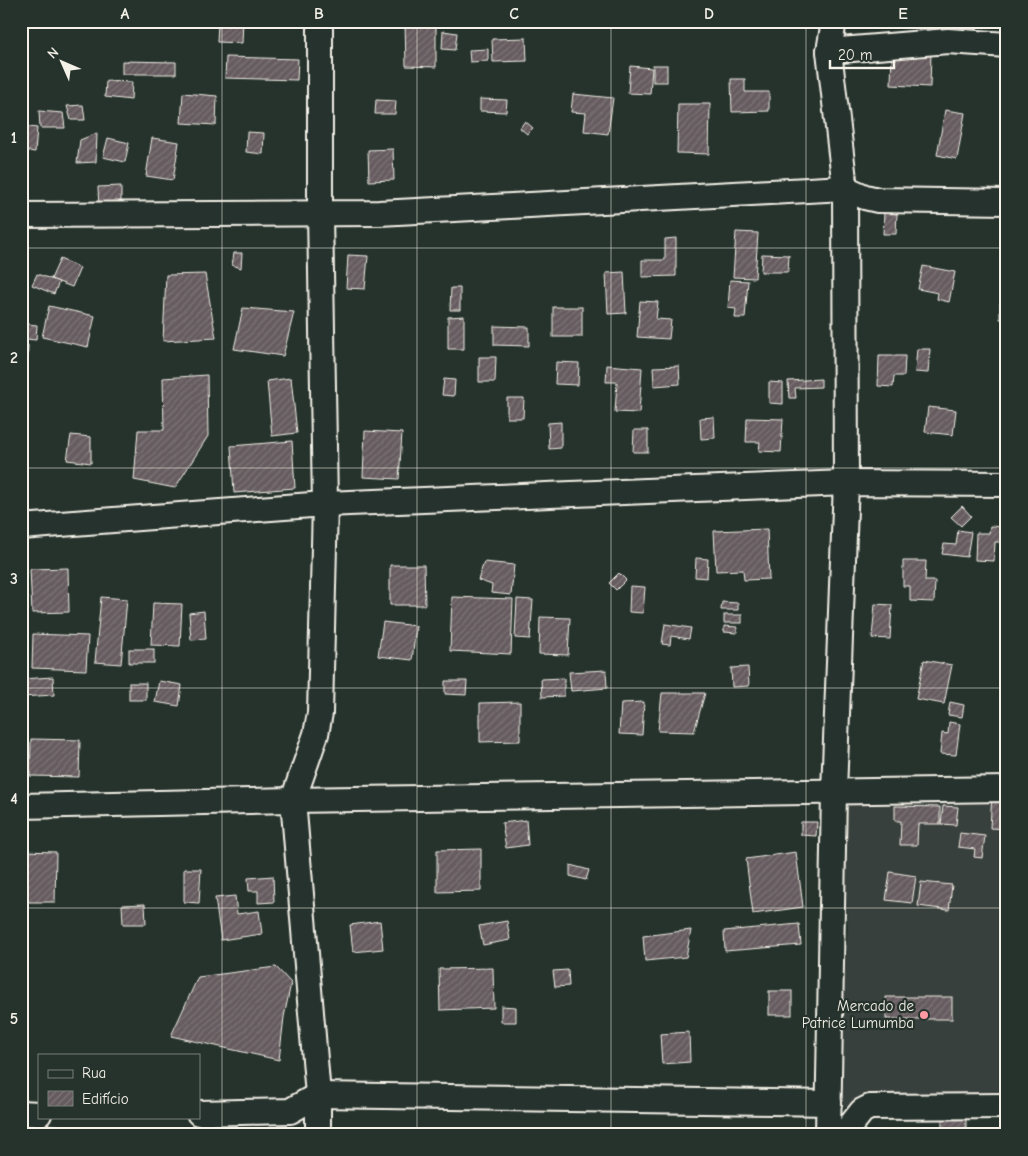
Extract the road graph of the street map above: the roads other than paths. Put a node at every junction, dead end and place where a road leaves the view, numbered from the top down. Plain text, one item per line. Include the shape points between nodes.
1 (320, 21) edge
2 (834, 21) edge
3 (1007, 45) edge
4 (829, 51) junction
5 (845, 188) junction
6 (1007, 202) edge
7 (320, 212) junction
8 (21, 215) edge
9 (846, 483) junction
10 (1007, 484) edge
11 (325, 504) junction
12 (21, 527) edge
13 (1007, 789) edge
14 (834, 791) junction
15 (293, 800) junction
16 (21, 806) edge
17 (318, 1095) junction
18 (829, 1103) junction
19 (1007, 1106) edge
20 (21, 1113) edge
21 (200, 1113) edge
22 (38, 1114) edge
23 (318, 1135) edge
24 (828, 1135) edge
25 (843, 1135) edge

1 - 7 street
2 - 4 street
3 - 4 street via 948,41
4 - 5 street
5 - 6 street via 878,200
5 - 7 street via 379,213
5 - 9 street
7 - 8 street
7 - 11 street
9 - 10 street
9 - 11 street
9 - 14 street
11 - 12 street
11 - 15 street via 320,713
13 - 14 street
14 - 15 street
14 - 18 street
15 - 16 street
15 - 17 street
17 - 18 street
17 - 21 street via 290,1112
17 - 23 street
18 - 24 street
19 - 25 street via 870,1107 862,1111
20 - 22 street

